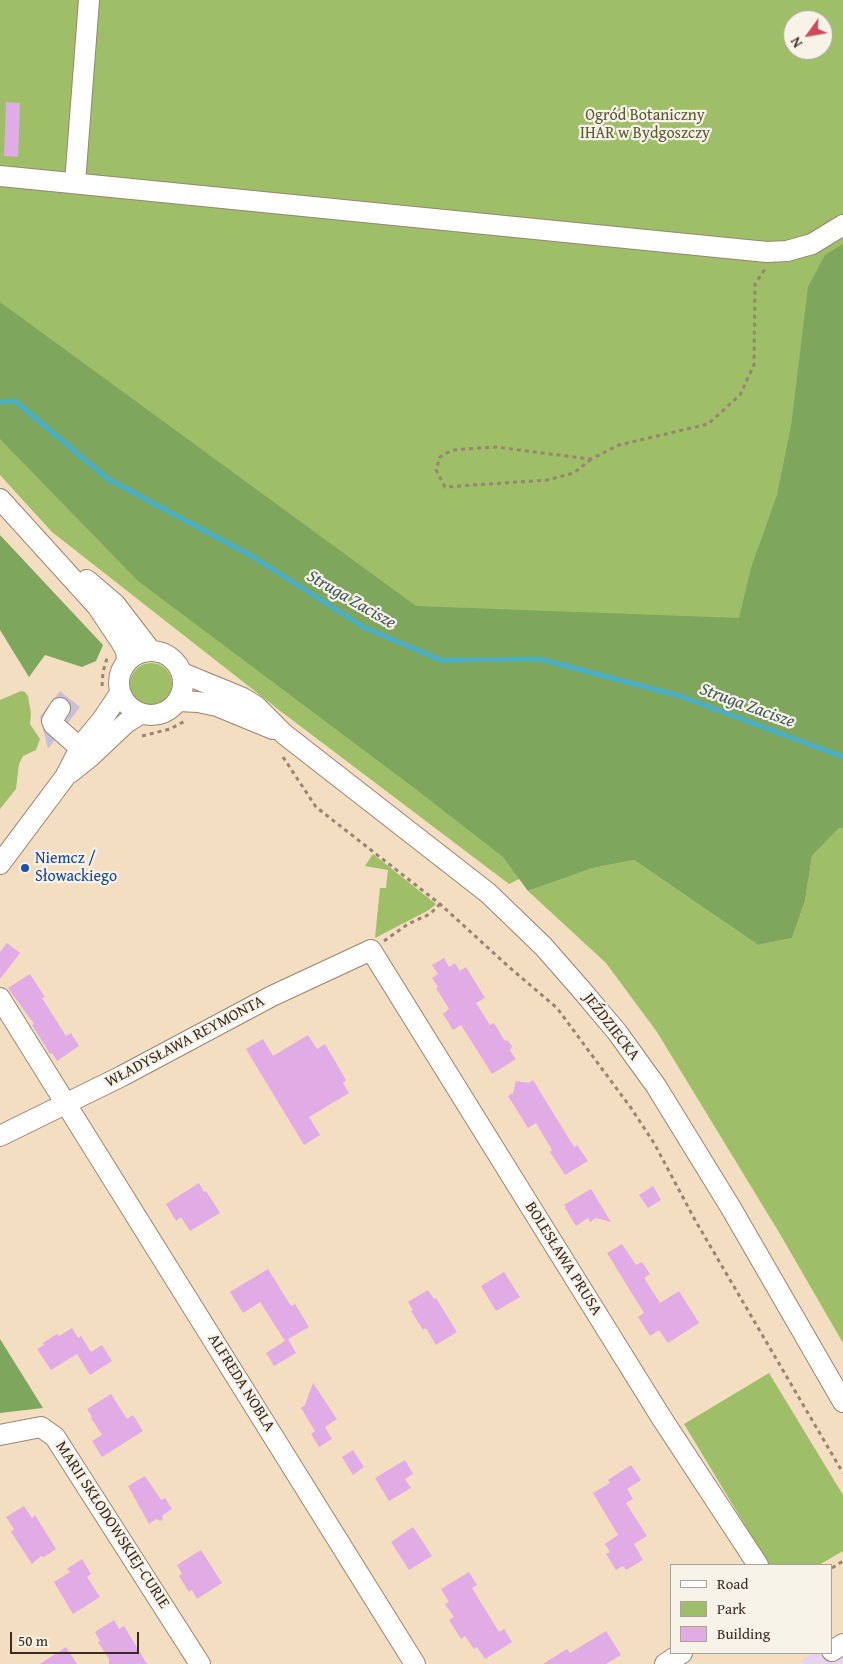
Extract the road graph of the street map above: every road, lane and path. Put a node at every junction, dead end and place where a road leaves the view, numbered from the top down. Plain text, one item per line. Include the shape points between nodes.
1 (89, 0) edge
2 (0, 176) edge
3 (75, 182) junction
4 (843, 226) edge
5 (787, 251) junction
6 (590, 459) junction
7 (0, 499) edge
8 (58, 561) junction
9 (108, 651) dead end
10 (151, 651) junction
11 (128, 661) junction
12 (182, 673) junction
13 (111, 692) junction
14 (178, 701) junction
15 (60, 708) dead end
16 (140, 714) junction
17 (195, 716) dead end
18 (115, 733) junction
19 (280, 743) junction
20 (80, 748) junction
21 (65, 777) junction
22 (0, 864) edge
23 (440, 904) junction
24 (372, 950) junction
25 (0, 998) edge
26 (66, 1103) junction
27 (0, 1136) edge
28 (843, 1402) edge
29 (0, 1434) edge
30 (843, 1473) edge
31 (757, 1564) edge
32 (680, 1654) edge
33 (200, 1664) edge
34 (416, 1664) edge
35 (665, 1664) edge

1 - 3 street
2 - 3 street
3 - 5 street via 311,208 767,252
4 - 5 street via 812,244
5 - 6 path via 766,268 755,284 754,365 740,395 708,424 618,445
6 - 6 path via 496,447 452,450 440,457 436,470 445,487 547,480 574,473
7 - 8 street
8 - 10 street via 91,582 115,604
8 - 11 street via 97,606 126,651
9 - 13 path via 103,672
10 - 11 street via 139,653
10 - 12 street via 168,656 178,664
11 - 13 street
12 - 14 street via 184,685
12 - 19 street, JEŹDZIECKA via 256,706
13 - 16 street
13 - 20 street via 102,720
14 - 16 street via 161,714
14 - 19 street, JEŹDZIECKA via 217,706
15 - 20 street via 52,721 54,725
16 - 18 street
17 - 18 path via 170,729 122,740
18 - 21 street
19 - 23 path via 282,756 316,807
19 - 28 street, JEŹDZIECKA via 488,893 542,946 611,1025 671,1110
20 - 21 street
21 - 22 street
23 - 24 path via 430,914 408,924
23 - 30 path via 557,1008 626,1101 654,1143 695,1220
24 - 26 street, WŁADYSŁAWA REYMONTA via 272,996
24 - 31 street, BOLESŁAWA PRUSA via 661,1417
25 - 26 street, ALFREDA NOBLA
26 - 27 street, WŁADYSŁAWA REYMONTA
26 - 34 street, ALFREDA NOBLA
29 - 33 street, MARII SKŁODOWSKIEJ-CURIE via 41,1427 55,1437
32 - 35 street

